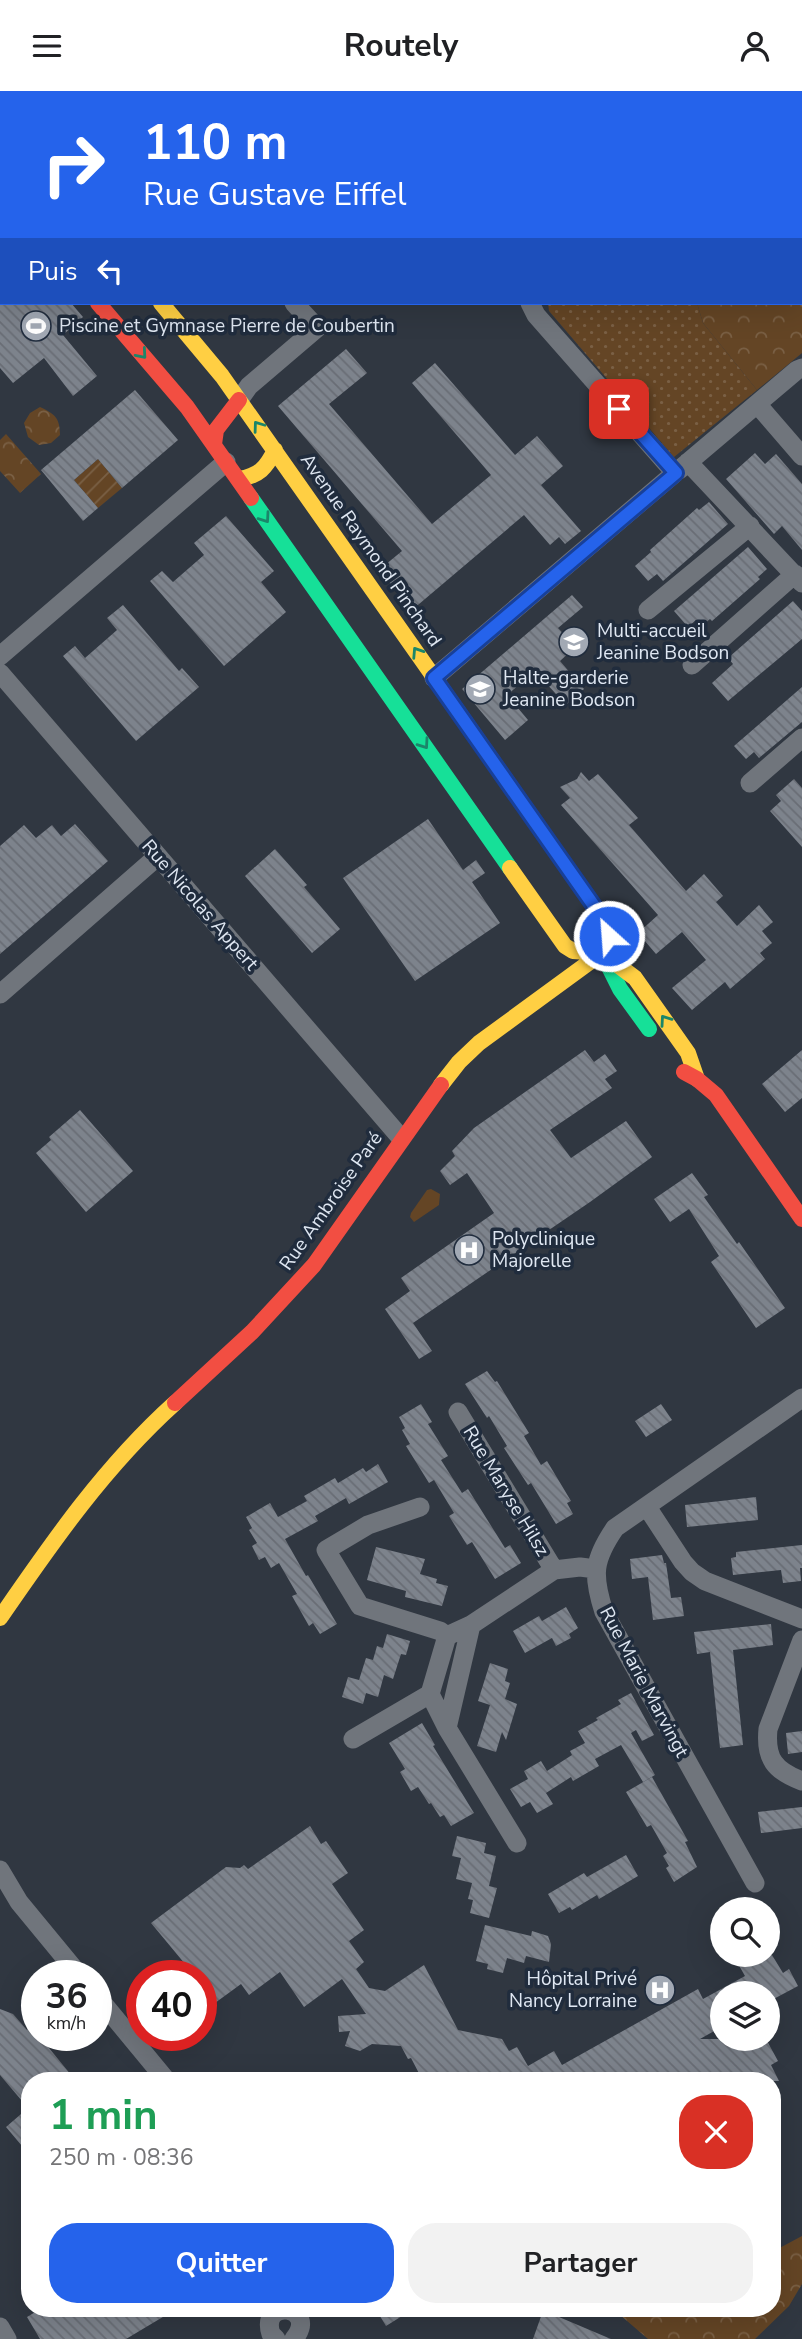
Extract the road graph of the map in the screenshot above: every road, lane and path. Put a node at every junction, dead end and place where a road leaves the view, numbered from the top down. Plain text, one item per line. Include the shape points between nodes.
1 (100, 305) edge
2 (164, 305) edge
3 (296, 305) edge
4 (531, 305) edge
5 (802, 368) edge
6 (239, 400) junction
7 (757, 404) junction
8 (214, 445) junction
9 (275, 450) junction
10 (802, 456) edge
11 (226, 462) junction
12 (682, 468) junction
13 (239, 479) junction
14 (750, 526) junction
15 (798, 579) edge
16 (648, 610) dead end
17 (0, 656) edge
18 (692, 665) dead end
19 (0, 673) edge
20 (434, 678) junction
21 (802, 738) edge
22 (750, 783) dead end
23 (158, 856) junction
24 (602, 953) junction
25 (0, 993) edge
26 (658, 1042) dead end
27 (673, 1063) dead end
28 (697, 1079) junction
29 (401, 1138) junction
30 (802, 1219) edge
31 (802, 1398) edge
32 (458, 1412) dead end
33 (420, 1507) dead end
34 (647, 1507) junction
35 (596, 1569) junction
36 (554, 1570) junction
37 (0, 1618) edge
38 (802, 1619) edge
39 (471, 1625) junction
40 (447, 1636) junction
41 (802, 1640) edge
42 (430, 1694) junction
43 (447, 1728) junction
44 (354, 1739) dead end
45 (802, 1781) edge
46 (517, 1843) dead end
47 (0, 1870) edge
48 (755, 1883) dead end
49 (0, 1888) edge
50 (19, 1902) junction
51 (67, 1960) edge
52 (112, 2014) edge
53 (160, 2072) edge
54 (272, 2317) edge
55 (298, 2317) edge
56 (0, 2327) edge
57 (7, 2339) edge
58 (276, 2339) edge
59 (294, 2339) edge

1 -> 8 street
2 - 6 street, Avenue Raymond Pinchard
3 - 6 street via 317,328 249,386
4 - 12 street
5 - 7 street
6 - 8 street via 216,430
9 -> 6 street, Avenue Raymond Pinchard
7 - 10 street
7 - 12 street
8 - 11 street
9 - 13 street, Avenue Raymond Pinchard via 263,472
20 -> 9 street, Avenue Raymond Pinchard
11 - 13 street
11 - 17 street
12 - 14 street
12 - 20 street
13 -> 24 street via 565,946
14 - 15 street
14 - 16 street
15 - 18 street
19 - 23 street, Rue Nicolas Appert
20 - 24 street, Avenue Raymond Pinchard via 606,923 609,936
21 - 22 street
23 - 25 street
23 - 29 street, Rue Nicolas Appert
24 - 26 street via 620,989
28 -> 24 street via 688,1053 635,978
24 - 29 street, Rue Ambroise Paré via 472,1048
27 - 28 street
28 - 30 street via 716,1095
29 - 37 street, Rue Ambroise Paré via 292,1291 99,1480
31 - 34 street
32 - 36 street, Rue Maryse Hilsz
33 - 40 street via 368,1525 326,1550 360,1605
34 - 35 street via 615,1528 600,1550
34 - 38 street via 692,1572
35 - 36 street
35 - 48 street, Rue Marie Marvingt via 604,1612
36 - 39 street
39 - 40 street
39 - 43 street
40 - 42 street
41 - 45 street via 766,1743 782,1772
42 - 43 street
42 - 44 street
43 - 46 street
47 - 50 street
49 - 50 street
50 - 51 street
52 - 53 street
54 - 58 street via 269,2327
55 - 59 street via 302,2327
56 - 57 street

